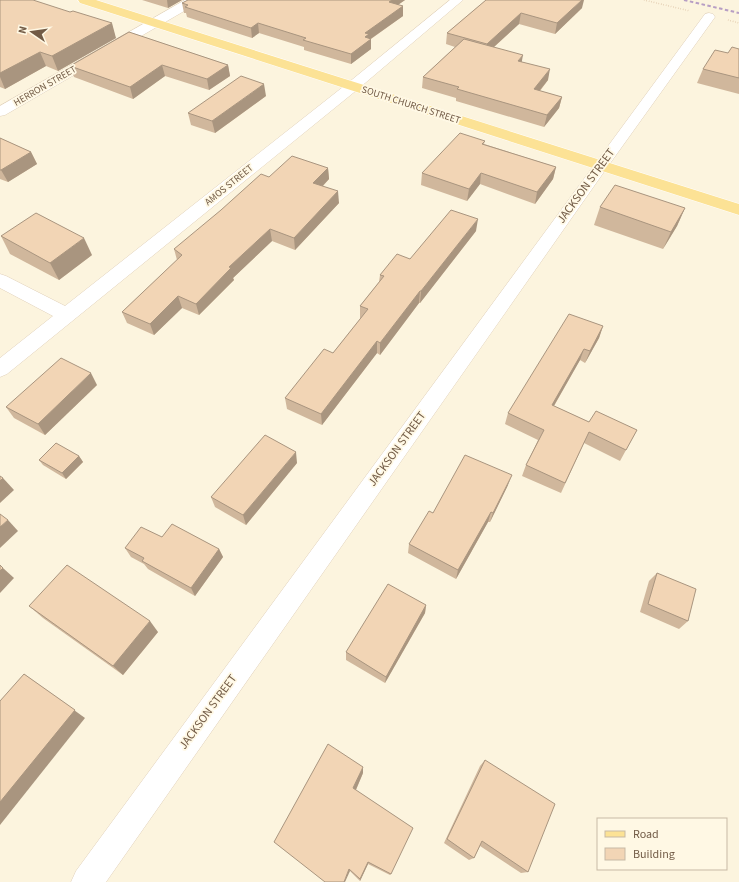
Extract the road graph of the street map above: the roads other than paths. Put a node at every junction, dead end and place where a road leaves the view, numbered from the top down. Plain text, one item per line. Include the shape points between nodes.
1 (84, 0) edge
2 (194, 0) edge
3 (457, 0) edge
4 (709, 17) dead end
5 (155, 23) junction
6 (353, 86) junction
7 (0, 112) edge
8 (600, 166) junction
9 (739, 210) edge
10 (0, 280) edge
11 (66, 315) junction
12 (0, 368) edge
13 (87, 882) edge

1 - 5 main road, SOUTH CHURCH STREET
2 - 5 street, HERRON STREET
3 - 6 street, AMOS STREET
4 - 8 street, JACKSON STREET
5 - 6 main road, SOUTH CHURCH STREET
5 - 7 street, HERRON STREET
6 - 8 main road, SOUTH CHURCH STREET
6 - 11 street, AMOS STREET
8 - 9 main road, SOUTH CHURCH STREET
8 - 13 street, JACKSON STREET
10 - 11 street
11 - 12 street, AMOS STREET

